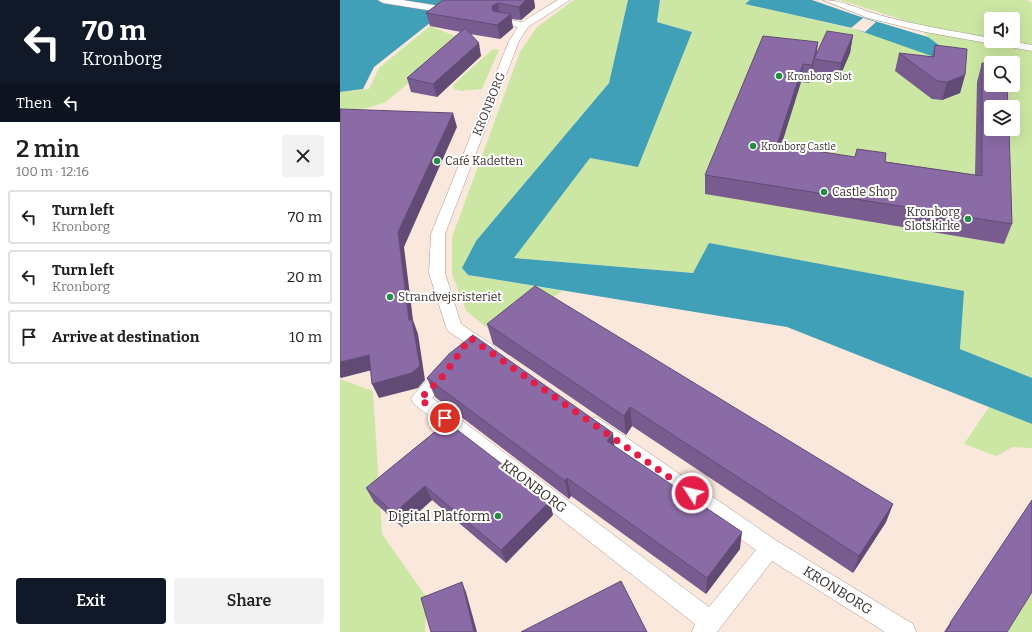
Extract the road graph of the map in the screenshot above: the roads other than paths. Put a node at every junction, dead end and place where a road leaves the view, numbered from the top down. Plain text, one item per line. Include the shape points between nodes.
1 (384, 0) edge
2 (565, 0) edge
3 (828, 0) edge
4 (446, 10) edge
5 (500, 21) edge
6 (524, 25) junction
7 (984, 40) edge
8 (1020, 46) edge
9 (1032, 48) edge
10 (463, 348) junction
11 (503, 361) edge
12 (581, 416) edge
13 (770, 548) junction
14 (707, 627) edge
15 (905, 632) edge

1 - 4 lane
2 - 6 lane
3 - 7 lane via 872,16
5 - 6 lane
6 - 10 lane, KRONBORG via 514,41 438,234 437,273
8 - 9 lane
10 - 11 lane, KRONBORG
10 - 14 lane, KRONBORG via 444,375 420,399
12 - 13 lane, KRONBORG
13 - 14 lane, KRONBORG
13 - 15 lane, KRONBORG

